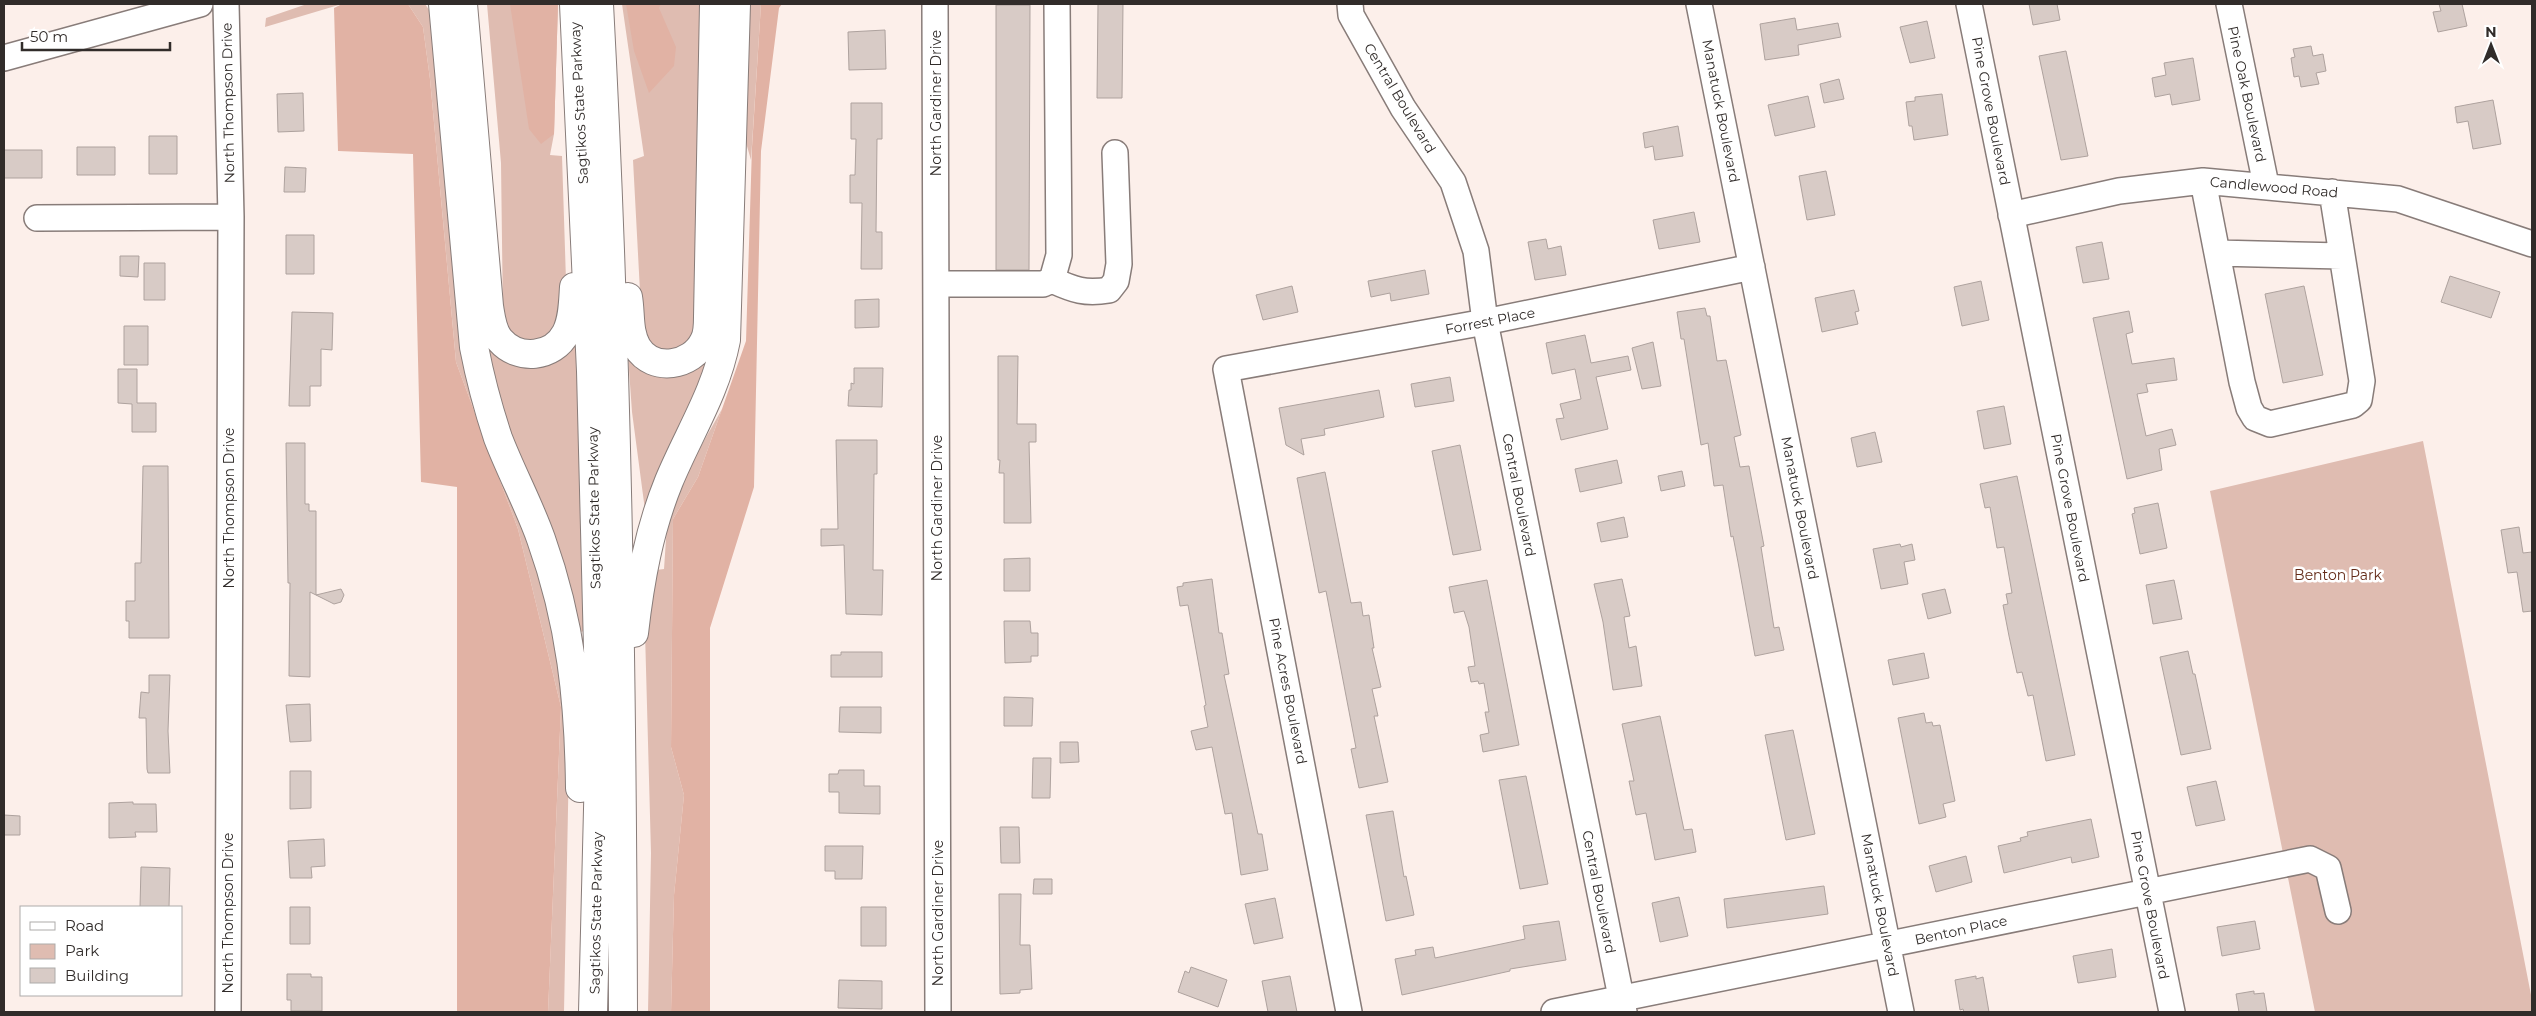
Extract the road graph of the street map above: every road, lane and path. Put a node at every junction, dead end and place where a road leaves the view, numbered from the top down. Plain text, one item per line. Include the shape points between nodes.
1 (200, 4) edge
2 (226, 4) edge
3 (574, 4) edge
4 (599, 4) edge
5 (714, 4) edge
6 (736, 4) edge
7 (936, 4) edge
8 (1057, 4) edge
9 (1350, 4) edge
10 (1699, 4) edge
11 (1969, 4) edge
12 (2229, 4) edge
13 (454, 6) edge
14 (4, 58) edge
15 (1115, 153) dead end
16 (582, 178) junction
17 (2203, 181) junction
18 (2266, 185) junction
19 (2332, 192) junction
20 (609, 197) junction
21 (2011, 215) junction
22 (231, 217) junction
23 (36, 218) dead end
24 (2532, 244) edge
25 (2217, 253) junction
26 (2342, 256) junction
27 (1752, 267) junction
28 (1052, 280) junction
29 (936, 284) junction
30 (1485, 322) junction
31 (1226, 369) joint
32 (623, 733) junction
33 (2148, 891) junction
34 (2338, 911) dead end
35 (1888, 944) junction
36 (595, 952) junction
37 (1622, 1006) edge
38 (228, 1012) edge
39 (593, 1012) edge
40 (623, 1012) edge
41 (938, 1012) edge
42 (1349, 1012) edge
43 (1554, 1012) edge
44 (1901, 1012) edge
45 (2172, 1012) edge

1 - 14 street
2 - 22 street, North Thompson Drive
3 - 16 highway, Sagtikos State Parkway
4 - 20 highway, Sagtikos State Parkway
5 - 20 highway via 708,318 705,339 689,359 673,364 656,362 648,359 637,347 630,327 629,302
6 - 32 highway via 726,340 712,392 672,473 651,532 640,581
7 - 29 street, North Gardiner Drive
8 - 28 street via 1059,255
9 - 30 street, Central Boulevard via 1351,16 1403,108 1453,182 1476,251
10 - 27 street, Manatuck Boulevard
11 - 21 street, Pine Grove Boulevard
12 - 18 street, Pine Oak Boulevard
13 - 16 highway via 489,306 494,331 499,339 515,350 543,353 552,349 566,334 572,313
13 - 36 highway via 470,315 480,377 499,439 540,537 562,610 579,710 581,812
15 - 28 street via 1119,264 1116,282 1110,290 1076,292
16 - 36 highway, Sagtikos State Parkway via 591,371 600,728
17 - 18 street, Candlewood Road
17 - 21 street, Candlewood Road via 2120,191
17 - 25 street
18 - 19 street, Candlewood Road
19 - 24 street, Candlewood Road via 2398,199
19 - 26 street
20 - 32 highway, Sagtikos State Parkway
21 - 33 street, Pine Grove Boulevard
22 - 23 street
22 - 38 street, North Thompson Drive
25 - 26 street
25 - 26 street via 2249,408 2255,418 2270,424 2359,400 2362,381
27 - 30 street, Forrest Place
27 - 35 street, Manatuck Boulevard
28 - 29 street via 1043,284
29 - 41 street, North Gardiner Drive
30 - 31 street, Forrest Place
30 - 37 street, Central Boulevard
31 - 42 street, Pine Acres Boulevard
32 - 40 highway, Sagtikos State Parkway
33 - 34 street, Benton Place via 2310,859 2328,868
33 - 35 street, Benton Place
33 - 45 street, Pine Grove Boulevard
35 - 37 street, Benton Place
35 - 44 street, Manatuck Boulevard
36 - 39 highway, Sagtikos State Parkway
37 - 43 street, Benton Place

